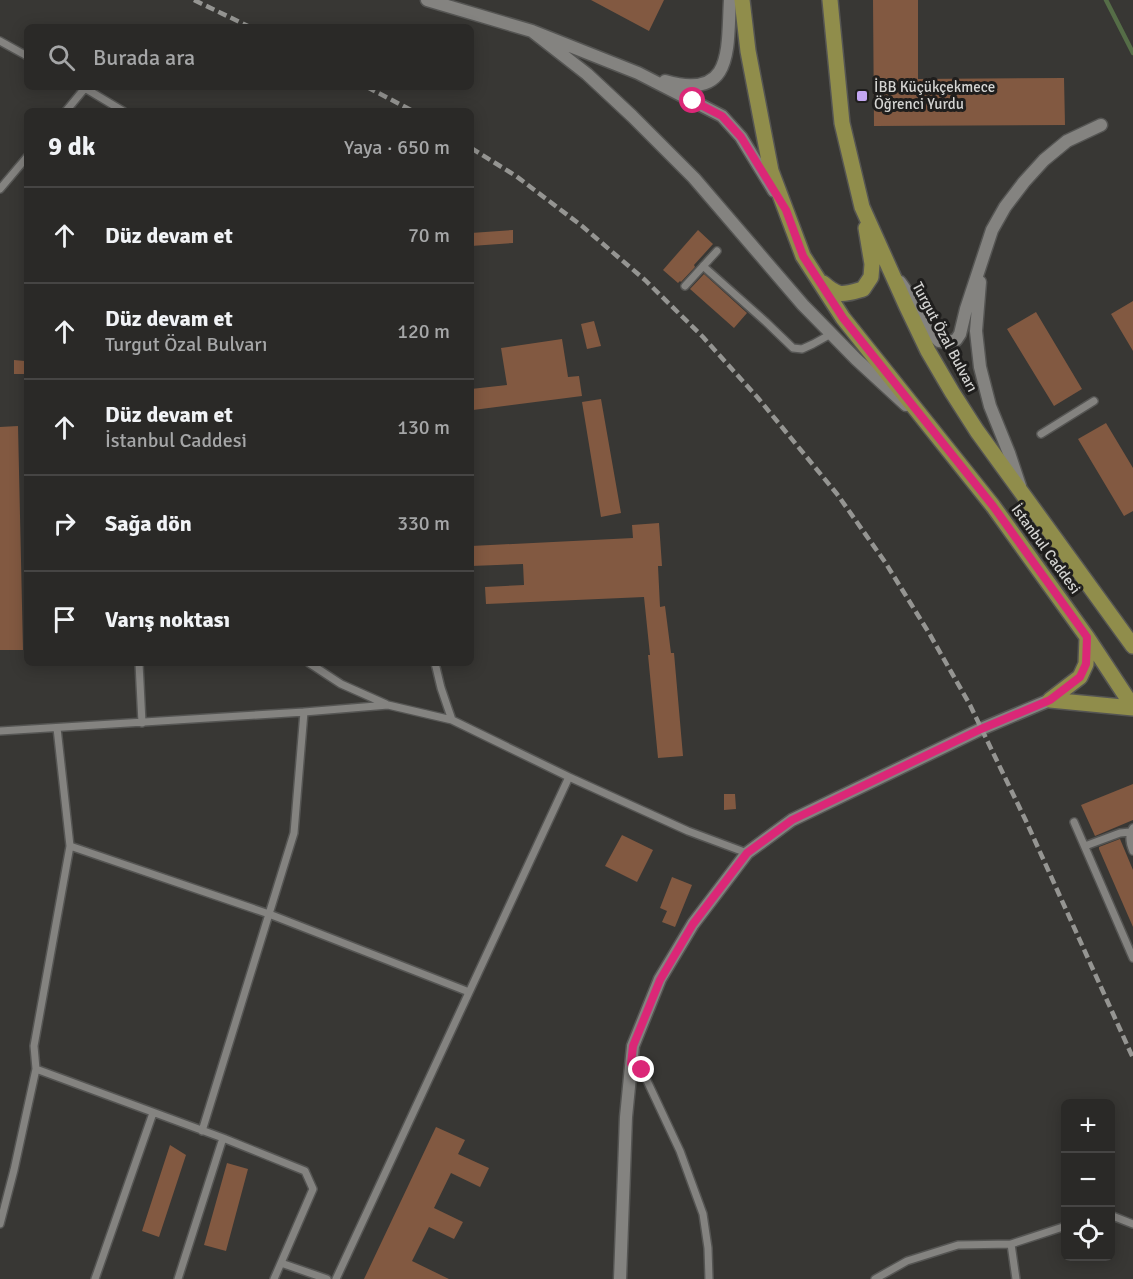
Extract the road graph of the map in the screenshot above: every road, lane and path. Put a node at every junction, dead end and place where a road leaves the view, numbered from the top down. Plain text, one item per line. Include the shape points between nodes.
1 (427, 0) edge
2 (730, 0) edge
3 (742, 0) edge
4 (830, 0) edge
5 (532, 31) junction
6 (0, 41) edge
7 (24, 54) edge
8 (638, 73) junction
9 (82, 90) edge
10 (87, 90) edge
11 (68, 108) edge
12 (118, 108) edge
13 (1101, 125) dead end
14 (24, 161) edge
15 (0, 189) edge
16 (862, 207) junction
17 (786, 210) junction
18 (717, 251) dead end
19 (803, 256) junction
20 (982, 263) junction
21 (703, 266) junction
22 (891, 272) junction
23 (685, 286) dead end
24 (831, 334) junction
25 (1094, 401) dead end
26 (922, 418) junction
27 (1041, 434) dead end
28 (1021, 490) junction
29 (1087, 637) junction
30 (1133, 646) edge
31 (139, 666) edge
32 (314, 666) edge
33 (436, 666) edge
34 (1050, 700) junction
35 (388, 705) junction
36 (1133, 707) edge
37 (304, 712) junction
38 (452, 720) junction
39 (142, 723) junction
40 (57, 728) junction
41 (0, 731) edge
42 (569, 777) junction
43 (1074, 822) dead end
44 (1132, 830) edge
45 (70, 846) junction
46 (1085, 846) junction
47 (1133, 851) edge
48 (747, 853) junction
49 (269, 914) junction
50 (1133, 958) edge
51 (469, 992) junction
52 (631, 1064) junction
53 (36, 1069) junction
54 (153, 1113) junction
55 (202, 1131) junction
56 (223, 1138) junction
57 (1115, 1217) edge
58 (0, 1224) edge
59 (1133, 1224) edge
60 (1061, 1227) edge
61 (1011, 1244) junction
62 (281, 1263) junction
63 (95, 1279) edge
64 (178, 1279) edge
65 (274, 1279) edge
66 (327, 1279) edge
67 (336, 1279) edge
68 (620, 1279) edge
69 (709, 1279) edge
70 (875, 1279) edge
71 (1016, 1279) edge

1 - 5 street
2 - 8 street via 725,61 711,81 678,85
3 - 17 main road via 771,171
4 - 16 main road, Turgut Özal Bulvarı via 842,123
5 - 8 street
5 - 24 street via 587,74 694,178
6 - 7 lane
8 - 17 street via 722,116 741,137
9 - 11 lane
10 - 12 lane
13 - 20 street via 1067,141 1024,182 992,230
14 - 15 lane
16 - 19 main road via 872,264 871,277 862,290 834,293
16 - 22 main road, Turgut Özal Bulvarı
17 - 19 main road
18 - 21 lane
19 - 26 main road via 843,318
20 - 22 street via 960,334 948,342 939,341 932,334
20 - 28 street via 976,331 980,367
21 - 23 lane
21 - 24 lane via 793,348 802,349
22 - 28 main road, Turgut Özal Bulvarı via 952,392
24 - 26 street
25 - 27 lane
26 - 29 main road, İstanbul Caddesi via 993,506
28 - 30 main road, Turgut Özal Bulvarı
29 - 34 main road via 1086,664 1080,677
29 - 36 main road, İstanbul Caddesi
31 - 39 lane
32 - 35 lane via 341,684
33 - 38 lane
34 - 36 main road
34 - 48 street via 792,820
35 - 37 lane
35 - 38 lane
37 - 39 lane
37 - 49 lane via 294,833
38 - 42 lane
39 - 40 lane
40 - 41 lane
40 - 45 lane
42 - 48 lane
42 - 51 lane
43 - 46 lane
44 - 46 lane
44 - 47 lane
45 - 49 lane
45 - 53 lane via 34,1046
46 - 50 lane
48 - 52 street via 693,924 660,980 633,1046
49 - 51 lane
49 - 55 lane
51 - 67 lane
52 - 68 street
52 - 69 lane via 642,1070 680,1151 703,1214
53 - 54 lane
53 - 58 lane
54 - 55 lane
54 - 63 lane
55 - 56 lane
56 - 62 lane via 305,1171 313,1189
56 - 64 lane
57 - 59 lane
60 - 61 lane
61 - 70 lane via 958,1245 907,1261
61 - 71 lane
62 - 65 lane
62 - 66 lane

